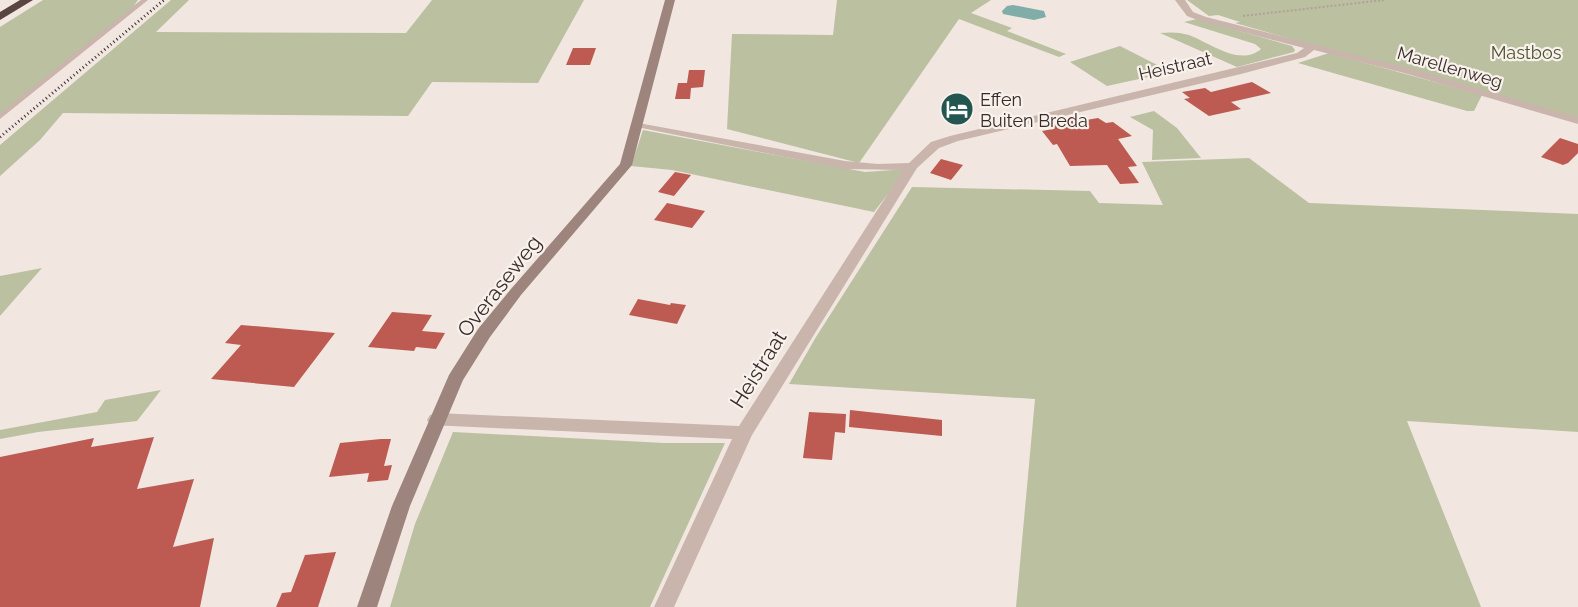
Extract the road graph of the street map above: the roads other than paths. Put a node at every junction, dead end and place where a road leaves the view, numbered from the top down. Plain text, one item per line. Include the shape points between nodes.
1 (28, 0) edge
2 (145, 0) edge
3 (670, 0) edge
4 (1180, 0) edge
5 (0, 17) edge
6 (1312, 47) junction
7 (0, 117) edge
8 (1578, 121) edge
9 (637, 124) junction
10 (912, 166) junction
11 (436, 420) junction
12 (744, 433) junction
13 (367, 607) edge
14 (664, 607) edge

1 - 5 highway
2 - 7 lane
3 - 9 street, Overaseweg
4 - 6 street, Heistraat via 1197,18
6 - 8 street, Marellenweg
6 - 10 street, Heistraat via 1301,55 1237,72 954,138 934,145
9 - 10 street via 847,167
9 - 11 street, Overaseweg via 626,165 484,333 455,379
10 - 12 street, Heistraat
11 - 12 street
11 - 13 street, Overaseweg via 401,506
12 - 14 street, Heistraat

